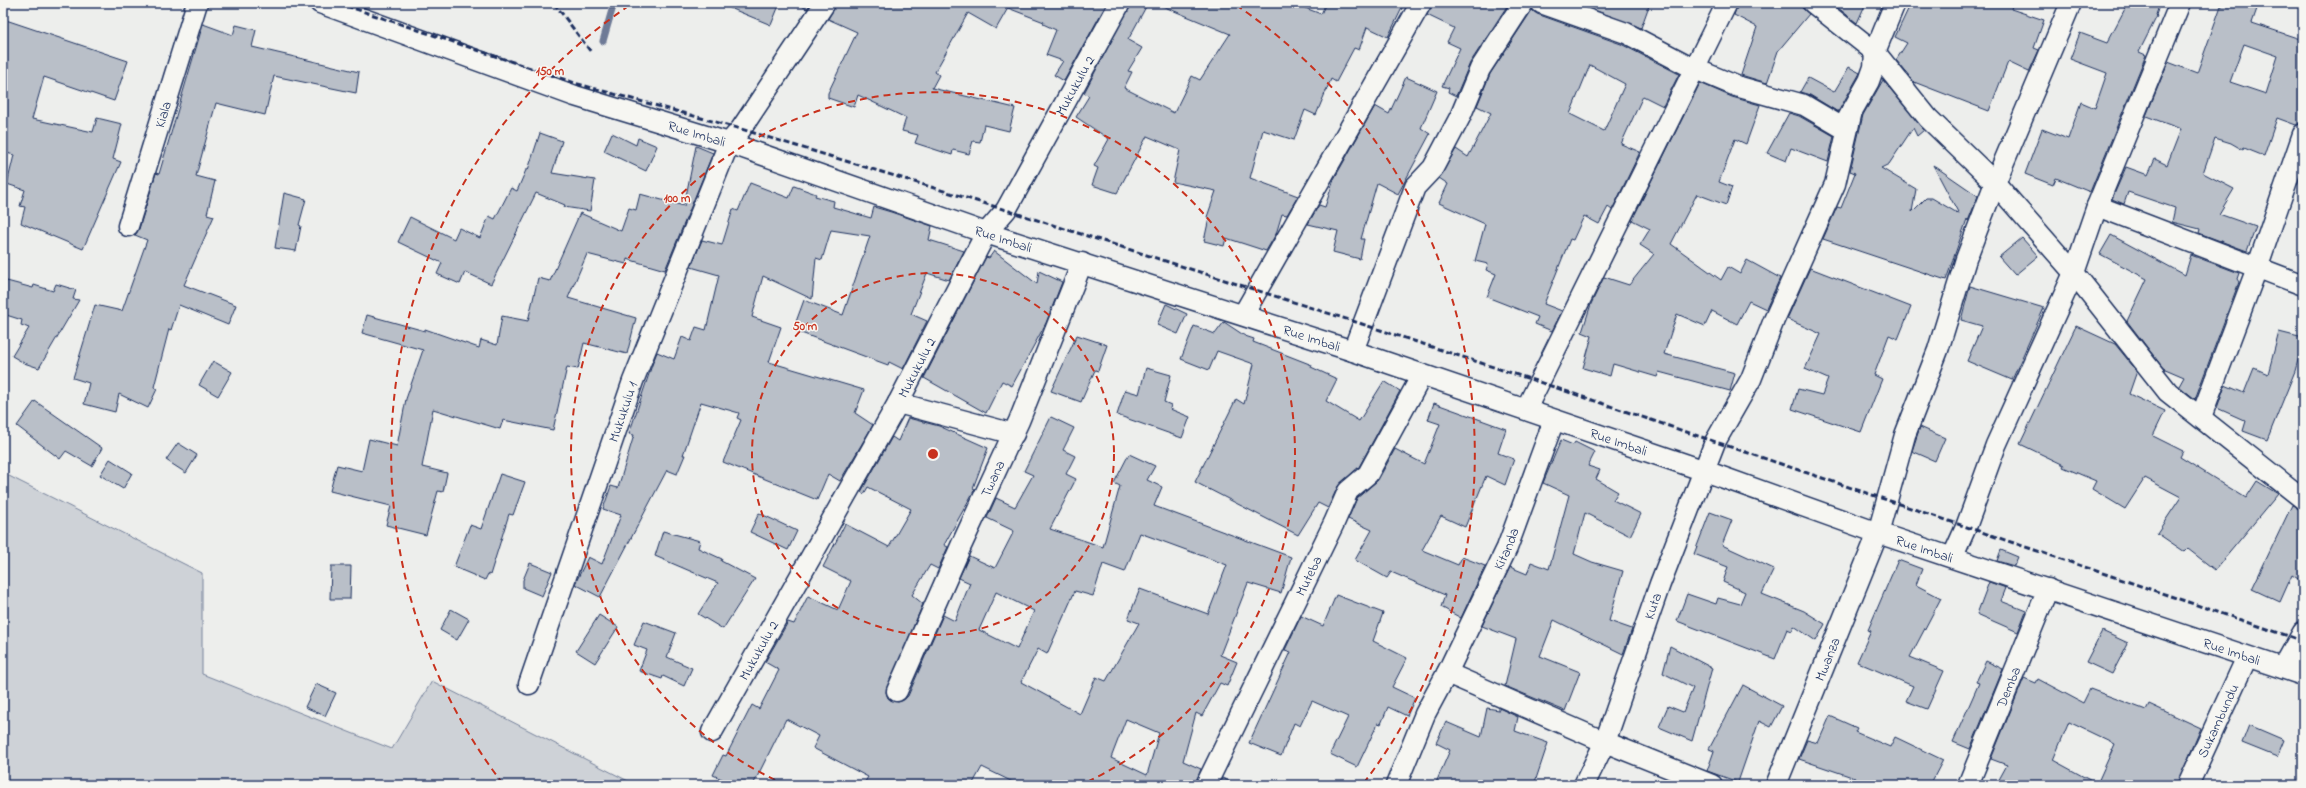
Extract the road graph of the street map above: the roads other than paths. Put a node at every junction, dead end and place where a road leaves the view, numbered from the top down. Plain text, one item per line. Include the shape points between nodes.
1 (197, 3) edge
2 (320, 3) edge
3 (825, 3) edge
4 (1120, 3) edge
5 (1421, 3) edge
6 (1523, 3) edge
7 (1541, 3) edge
8 (1727, 3) edge
9 (1813, 3) edge
10 (1895, 3) edge
11 (2071, 3) edge
12 (2180, 3) edge
13 (1875, 52) junction
14 (1693, 68) junction
15 (1852, 111) junction
16 (2303, 134) edge
17 (729, 143) junction
18 (1995, 183) junction
19 (2098, 206) junction
20 (128, 226) dead end
21 (986, 233) junction
22 (1082, 263) junction
23 (2257, 268) junction
24 (2074, 273) junction
25 (2303, 285) edge
26 (1243, 315) junction
27 (1353, 351) junction
28 (1422, 375) junction
29 (898, 403) junction
30 (1526, 409) junction
31 (2201, 417) junction
32 (1554, 420) junction
33 (1014, 434) junction
34 (1705, 471) junction
35 (2303, 499) edge
36 (1878, 533) junction
37 (1953, 556) junction
38 (2048, 589) junction
39 (2303, 632) edge
40 (2247, 657) junction
41 (2283, 668) junction
42 (1447, 673) junction
43 (2303, 675) edge
44 (529, 684) dead end
45 (897, 691) dead end
46 (712, 732) dead end
47 (1605, 742) junction
48 (1206, 785) edge
49 (1396, 785) edge
50 (1584, 785) edge
51 (1712, 785) edge
52 (1776, 785) edge
53 (1968, 785) edge
54 (2188, 785) edge

1 - 20 street, Kiala
2 - 17 street, Rue Imbali via 575,96
3 - 17 street, Mukukulu 1
4 - 21 street, Mukukulu 2 via 1006,210
5 - 26 street
6 - 27 street via 1480,69 1460,118 1432,168 1415,187
7 - 14 street via 1626,33
8 - 14 street
9 - 13 street
10 - 13 street
11 - 18 street, Mwanza
12 - 19 street
13 - 15 street via 1874,67
13 - 18 street via 1928,118
14 - 15 street via 1761,94 1804,105 1843,128
14 - 30 street
15 - 34 street, Kuta via 1835,184 1774,320 1751,379 1714,442
16 - 23 street
17 - 21 street, Rue Imbali
17 - 44 street, Mukukulu 1 via 633,381
18 - 24 street
18 - 36 street, Mwanza via 1966,259 1938,350 1905,435
19 - 23 street
19 - 24 street
21 - 22 street, Rue Imbali
21 - 29 street, Mukukulu 2
22 - 26 street, Rue Imbali
22 - 33 street, Twana
23 - 25 street
23 - 31 street
24 - 31 street via 2168,392
24 - 37 street via 1996,445
26 - 27 street, Rue Imbali
27 - 28 street, Rue Imbali
28 - 30 street, Rue Imbali
28 - 48 street, Muteba via 1368,474 1348,490
29 - 33 street
29 - 46 street, Mukukulu 2
30 - 32 street, Rue Imbali
31 - 35 street
32 - 34 street, Rue Imbali
32 - 42 street, Kitanda via 1507,548
33 - 45 street, Twana
34 - 36 street, Rue Imbali
34 - 47 street, Kuta via 1660,584
36 - 37 street, Rue Imbali
36 - 52 street, Mwanza
37 - 38 street, Rue Imbali
38 - 40 street, Rue Imbali
38 - 53 street, Demba
39 - 41 street
40 - 41 street, Rue Imbali
40 - 54 street, Sukambundu
41 - 43 street, Rue Imbali
42 - 47 street
42 - 49 street, Kitanda via 1425,714
47 - 50 street, Kuta
47 - 51 street

